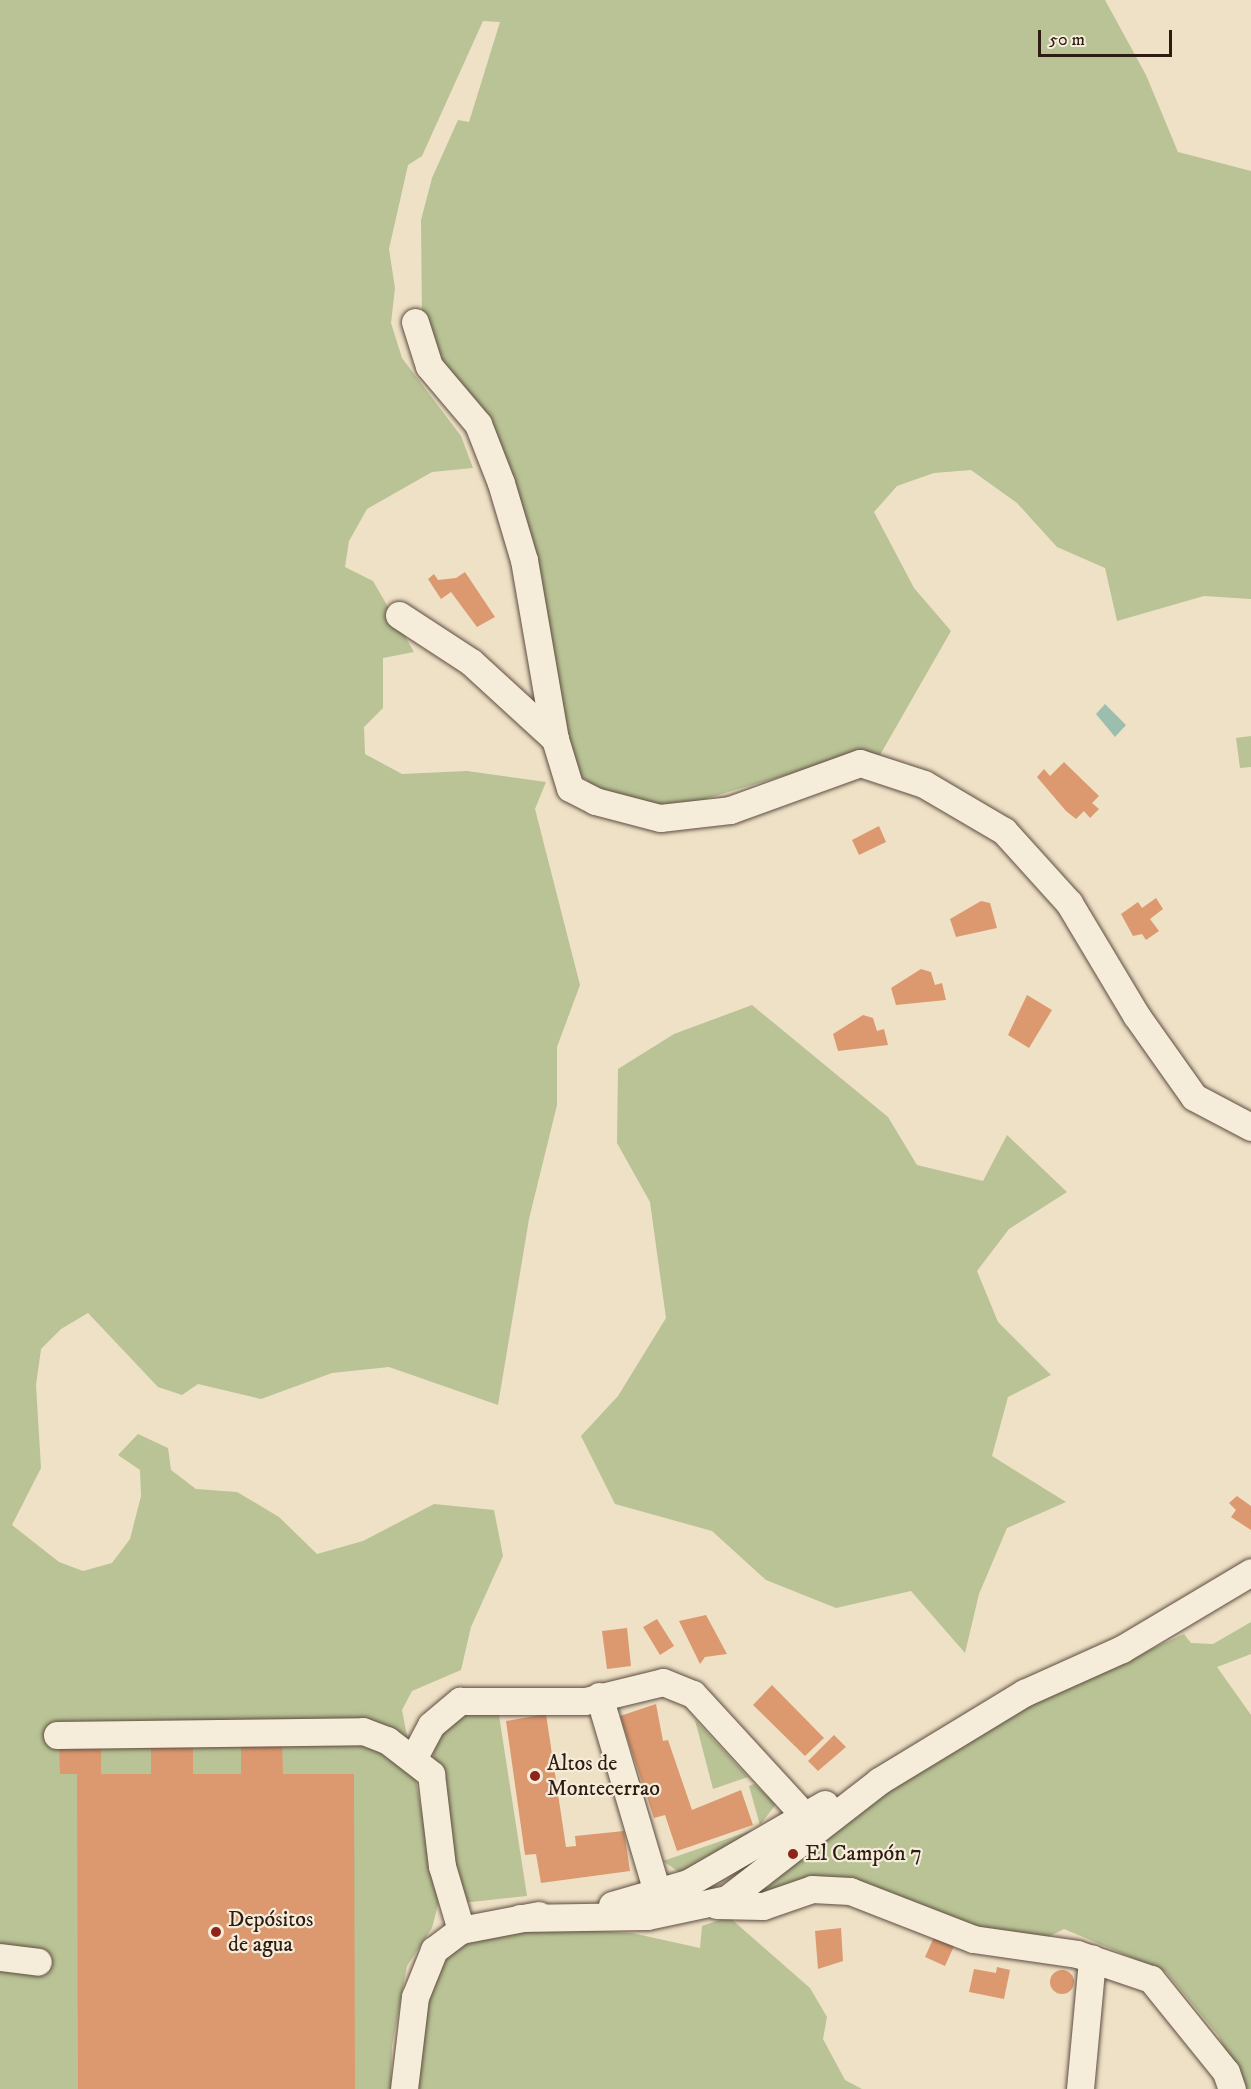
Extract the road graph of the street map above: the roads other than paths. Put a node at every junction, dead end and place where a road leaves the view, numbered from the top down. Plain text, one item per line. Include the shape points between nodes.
1 (416, 321) dead end
2 (399, 615) dead end
3 (555, 739) junction
4 (1251, 1127) edge
5 (1251, 1572) edge
6 (598, 1696) junction
7 (57, 1735) dead end
8 (413, 1759) junction
9 (879, 1781) junction
10 (802, 1814) junction
11 (770, 1863) junction
12 (658, 1895) junction
13 (712, 1905) junction
14 (678, 1913) junction
15 (520, 1918) junction
16 (461, 1930) junction
17 (0, 1957) edge
18 (1092, 1959) junction
19 (38, 1962) dead end
20 (404, 2089) edge
21 (1080, 2089) edge
22 (1232, 2089) edge

1 - 3 street via 429,366 478,424 501,483 540,636
2 - 3 street via 471,662
3 - 4 street via 570,788 595,801 660,818 730,810 860,763 924,784 1004,831 1069,903 1136,1015 1194,1097
5 - 9 street via 1122,1649 1024,1693
6 - 8 street via 585,1701 460,1701 431,1725
6 - 10 street via 663,1682 693,1694
6 - 12 street
7 - 8 street via 363,1731
8 - 16 street via 431,1774 442,1866
9 - 10 street
9 - 11 street
10 - 11 street via 772,1850
10 - 12 street via 688,1883
11 - 13 street via 742,1890
12 - 14 street
12 - 15 street
13 - 14 street
13 - 18 street via 763,1906 812,1889 850,1891 973,1939
14 - 15 street
15 - 16 street
16 - 20 street via 434,1950 419,1980
17 - 19 street
18 - 21 street
18 - 22 street via 1152,1979 1226,2072

